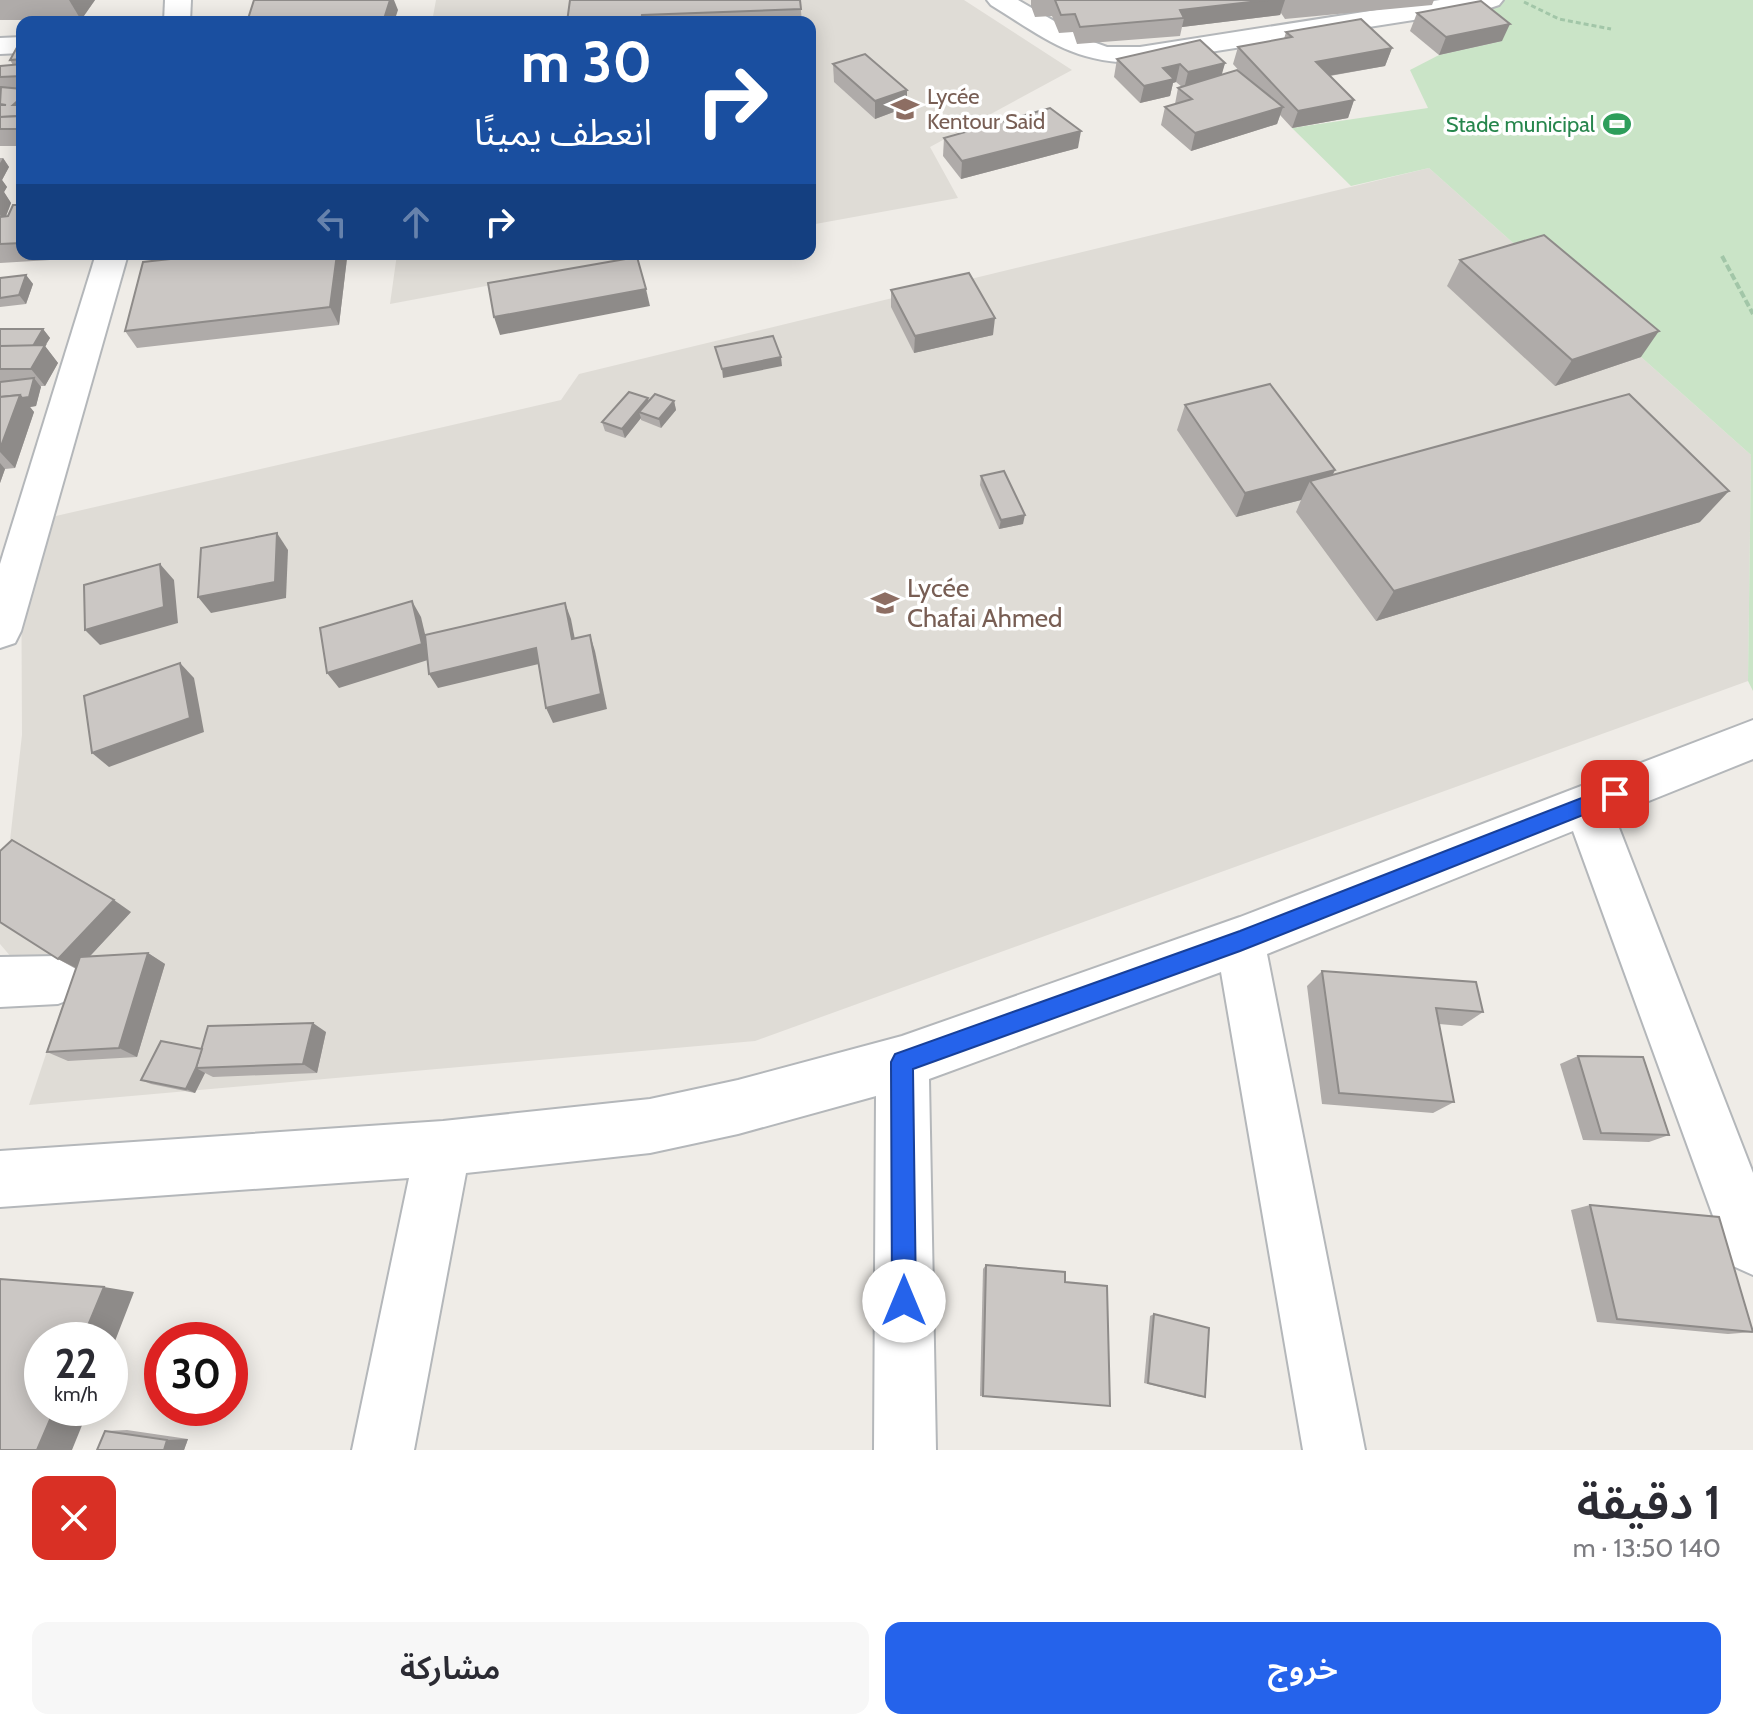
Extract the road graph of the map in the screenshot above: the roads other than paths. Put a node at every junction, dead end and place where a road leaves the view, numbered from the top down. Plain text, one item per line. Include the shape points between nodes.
1 (1000, 0) edge
2 (1490, 0) edge
3 (110, 260) edge
4 (0, 631) edge
5 (1753, 739) edge
6 (1587, 805) junction
7 (1240, 941) junction
8 (58, 980) edge
9 (0, 982) edge
10 (902, 1062) junction
11 (443, 1148) junction
12 (0, 1179) edge
13 (1753, 1246) edge
14 (383, 1450) edge
15 (905, 1450) edge
16 (1334, 1450) edge

1 - 2 street via 1075,45 1105,55 1140,55
3 - 4 street
5 - 6 street
6 - 7 street
6 - 13 street
7 - 10 street
7 - 16 street
8 - 9 street
10 - 11 street via 650,1126
10 - 15 street
11 - 12 street
11 - 14 street

